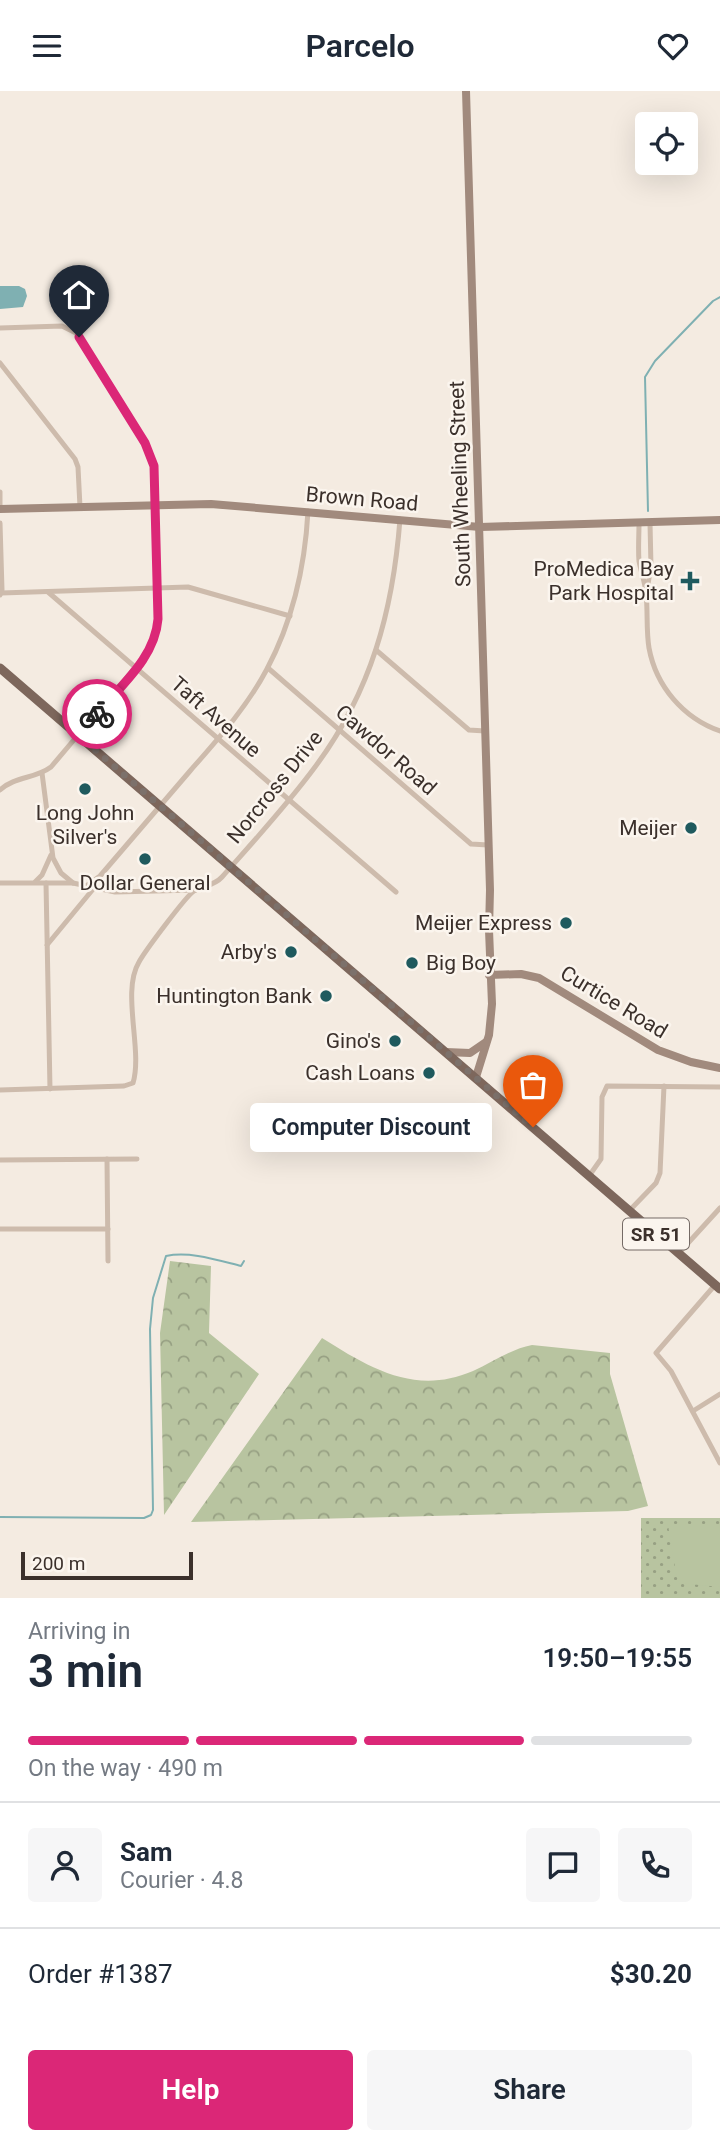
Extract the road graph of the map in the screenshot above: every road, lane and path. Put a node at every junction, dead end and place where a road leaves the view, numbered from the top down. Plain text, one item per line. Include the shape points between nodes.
1 (466, 91) edge
2 (0, 328) edge
3 (0, 363) edge
4 (0, 492) edge
5 (155, 504) junction
6 (80, 507) junction
7 (0, 509) edge
8 (308, 511) junction
9 (400, 519) junction
10 (720, 520) edge
11 (0, 523) edge
12 (639, 523) junction
13 (650, 523) junction
14 (480, 527) junction
15 (157, 588) junction
16 (48, 592) junction
17 (646, 592) junction
18 (1, 594) edge
19 (290, 616) junction
20 (376, 650) junction
21 (0, 668) edge
22 (136, 668) junction
23 (268, 668) junction
24 (340, 730) junction
25 (485, 731) junction
26 (720, 731) edge
27 (79, 736) junction
28 (218, 739) junction
29 (41, 773) junction
30 (0, 790) edge
31 (289, 799) junction
32 (160, 806) junction
33 (488, 845) junction
34 (52, 852) junction
35 (230, 867) junction
36 (0, 883) edge
37 (33, 883) junction
38 (46, 883) junction
39 (73, 883) junction
40 (86, 886) junction
41 (94, 888) junction
42 (196, 890) junction
43 (396, 893) dead end
44 (47, 945) junction
45 (489, 975) junction
46 (488, 1040) junction
47 (446, 1052) junction
48 (720, 1068) edge
49 (475, 1077) junction
50 (664, 1086) junction
51 (720, 1087) edge
52 (50, 1089) junction
53 (0, 1090) edge
54 (107, 1159) junction
55 (136, 1159) dead end
56 (0, 1160) edge
57 (589, 1176) junction
58 (720, 1208) edge
59 (629, 1210) junction
60 (0, 1229) edge
61 (108, 1229) junction
62 (679, 1253) junction
63 (108, 1261) dead end
64 (718, 1287) edge
65 (720, 1394) edge
66 (693, 1412) junction
67 (720, 1463) edge

1 - 14 street, South Wheeling Street
2 - 5 street via 62,327 79,337 149,450
3 - 6 street via 75,459
4 - 7 street
5 - 6 street, Brown Road
5 - 8 street, Brown Road
5 - 15 street
6 - 7 street, Brown Road
8 - 9 street, Brown Road
8 - 19 street via 303,565
9 - 14 street, Brown Road
9 - 20 street, Norcross Drive via 393,587
10 - 13 street, Brown Road
11 - 18 street
12 - 13 street, Brown Road
12 - 14 street, Brown Road
12 - 17 street via 639,561
13 - 17 street via 651,567
14 - 25 street, South Wheeling Street
15 - 16 street
15 - 19 street via 192,588
15 - 22 street via 155,638
16 - 18 street
16 - 22 street, Taft Avenue
17 - 26 street via 649,647 660,680 685,712
19 - 23 street
20 - 24 street, Norcross Drive
20 - 25 street via 469,730
21 - 27 main road, SR 51
22 - 27 street
22 - 28 street, Taft Avenue
23 - 24 street, Cawdor Road
23 - 28 street
24 - 31 street, Norcross Drive
24 - 33 street, Cawdor Road via 471,844
25 - 33 street, South Wheeling Street
27 - 29 street
27 - 32 main road, SR 51
28 - 31 street, Taft Avenue
28 - 32 street
29 - 30 street via 14,780
29 - 34 street
31 - 35 street, Norcross Drive
31 - 43 street, Taft Avenue
32 - 35 main road, SR 51
32 - 40 street
33 - 45 street, South Wheeling Street
34 - 37 street
34 - 39 street via 57,868
35 - 42 street, Norcross Drive via 214,884
35 - 47 main road, SR 51
36 - 37 street
37 - 38 street
38 - 39 street
38 - 44 street
39 - 40 street
40 - 41 street
41 - 42 street via 116,892
41 - 44 street
42 - 52 street, Norcross Drive via 134,973 133,1083
44 - 52 street
45 - 46 street, South Wheeling Street
45 - 48 street, Curtice Road via 539,978 662,1052
46 - 47 street via 470,1053
46 - 49 street, South Wheeling Street
47 - 49 main road, SR 51
49 - 57 main road, SR 51
50 - 51 street
50 - 57 street via 605,1087 601,1159
50 - 59 street via 660,1173
52 - 53 street
54 - 55 street
54 - 56 street
54 - 61 street
57 - 59 main road, SR 51
58 - 62 street
59 - 62 main road, SR 51
60 - 61 street
61 - 63 street
62 - 64 main road, SR 51
64 - 66 street via 656,1353
65 - 66 street
66 - 67 street

